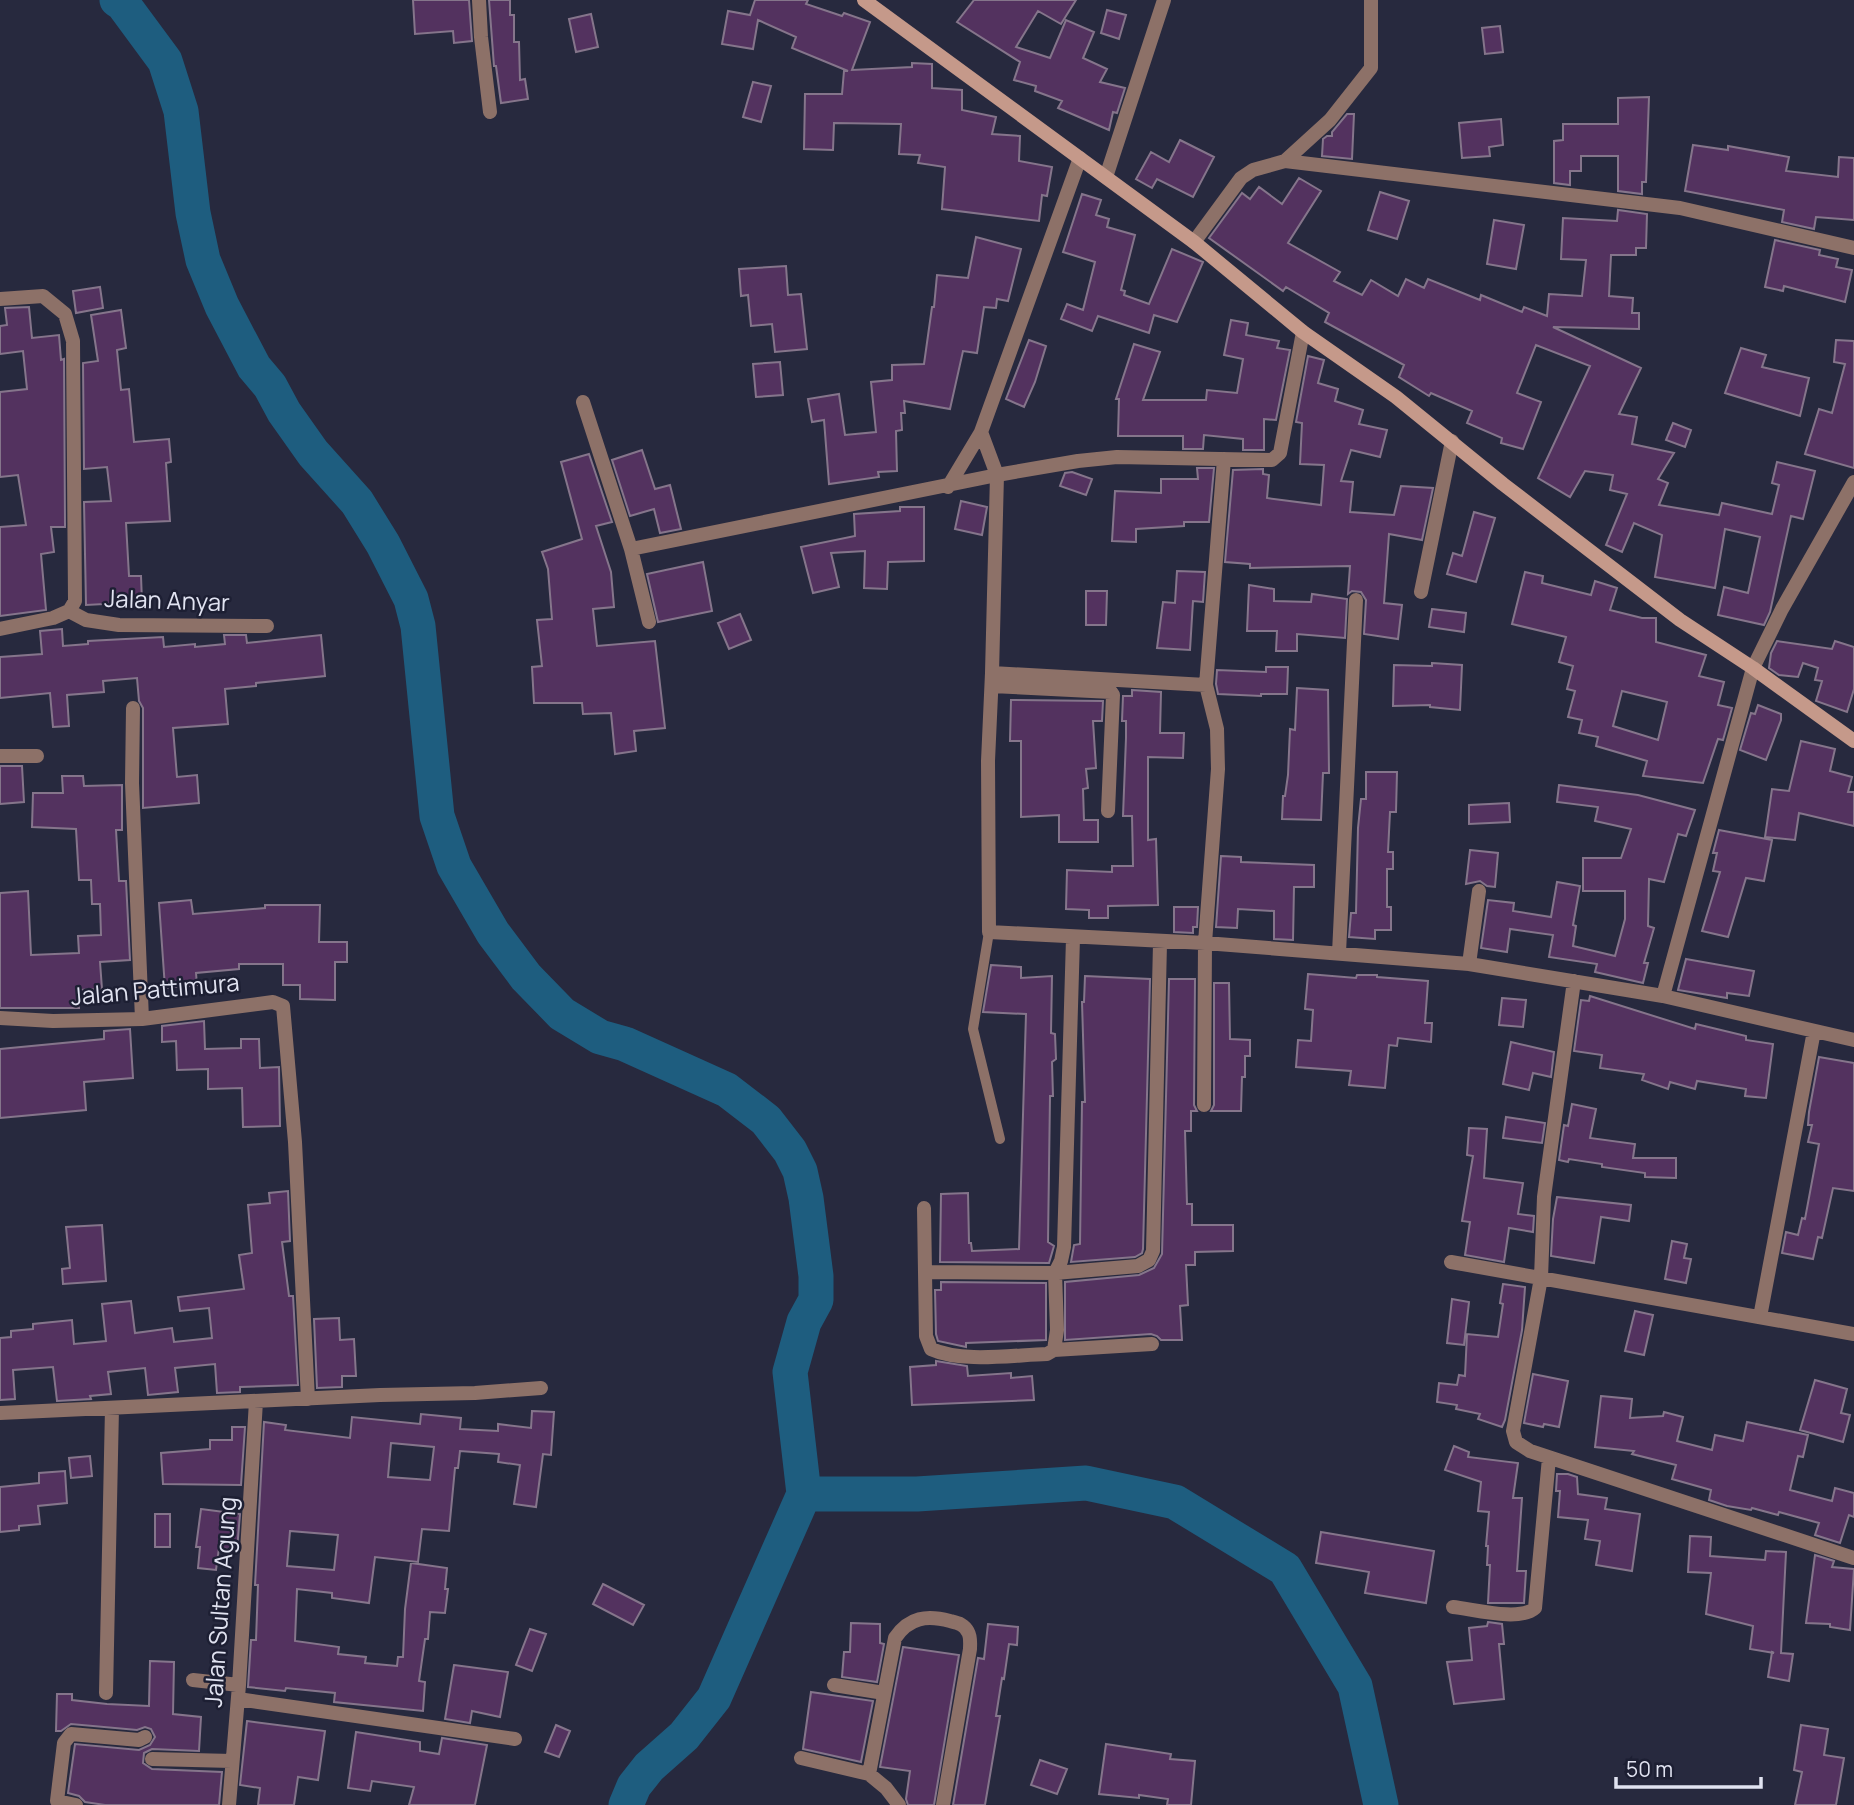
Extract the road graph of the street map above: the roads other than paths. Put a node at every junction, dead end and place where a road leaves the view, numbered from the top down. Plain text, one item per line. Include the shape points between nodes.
1 (479, 0) edge
2 (864, 0) edge
3 (1164, 0) edge
4 (1371, 0) edge
5 (490, 113) dead end
6 (1080, 158) junction
7 (1286, 162) junction
8 (1106, 177) junction
9 (1194, 242) junction
10 (1854, 247) edge
11 (0, 299) edge
12 (1303, 332) junction
13 (583, 402) dead end
14 (981, 432) junction
15 (1452, 441) junction
16 (1224, 459) junction
17 (997, 475) junction
18 (1854, 482) edge
19 (948, 486) junction
20 (631, 549) junction
21 (1421, 592) dead end
22 (1356, 600) dead end
23 (69, 611) junction
24 (649, 622) dead end
25 (267, 626) dead end
26 (0, 629) edge
27 (1753, 668) junction
28 (992, 679) junction
29 (1206, 685) junction
30 (133, 708) dead end
31 (1854, 741) edge
32 (0, 756) edge
33 (37, 756) dead end
34 (1108, 811) dead end
35 (1479, 891) dead end
36 (989, 932) junction
37 (1073, 938) junction
38 (1160, 943) junction
39 (1205, 943) junction
40 (1339, 953) junction
41 (1469, 964) junction
42 (1574, 981) junction
43 (1663, 996) junction
44 (0, 1018) edge
45 (142, 1019) junction
46 (1814, 1031) junction
47 (1854, 1040) edge
48 (1204, 1105) dead end
49 (1000, 1139) dead end
50 (924, 1208) dead end
51 (1451, 1262) dead end
52 (927, 1272) junction
53 (1055, 1273) junction
54 (1541, 1278) junction
55 (1760, 1317) junction
56 (1854, 1334) edge
57 (1152, 1344) dead end
58 (1054, 1350) junction
59 (541, 1388) dead end
60 (308, 1399) junction
61 (256, 1401) junction
62 (112, 1408) junction
63 (0, 1413) edge
64 (1549, 1458) junction
65 (1854, 1558) edge
66 (1453, 1607) dead end
67 (193, 1680) dead end
68 (834, 1685) dead end
69 (239, 1692) junction
70 (106, 1693) dead end
71 (884, 1693) junction
72 (145, 1737) dead end
73 (515, 1739) dead end
74 (801, 1758) dead end
75 (152, 1759) dead end
76 (232, 1761) junction
77 (869, 1774) junction
78 (76, 1805) edge
79 (229, 1805) edge
80 (899, 1805) edge
81 (943, 1805) edge

1 - 5 street
2 - 6 street
3 - 8 street
4 - 7 street via 1371,68 1330,120
6 - 8 street
6 - 14 street
7 - 9 street via 1253,170 1241,178
7 - 10 street via 1680,208
8 - 9 street
9 - 12 street
11 - 23 street via 43,296 65,314 73,341 75,601
12 - 15 street
12 - 16 street via 1280,453 1267,461
13 - 20 street
14 - 17 street
14 - 19 street
15 - 21 street
15 - 27 street via 1679,620
16 - 17 street via 1117,457
16 - 29 street
17 - 19 street
17 - 28 street
18 - 27 street
19 - 20 street
20 - 24 street
22 - 40 street
23 - 25 street, Jalan Anyar via 86,620 119,625
23 - 26 street
27 - 31 street
27 - 43 street
28 - 29 street
28 - 34 street via 1111,692
28 - 36 street
29 - 39 street via 1217,729 1218,769
30 - 45 street
32 - 33 street
35 - 41 street
36 - 37 street
36 - 49 lane via 973,1029
37 - 38 street
37 - 53 street via 1064,1247
38 - 39 street
38 - 53 street via 1153,1251 1149,1260 1138,1266
39 - 40 street
39 - 48 street
40 - 41 street
41 - 42 street
42 - 43 street
42 - 54 street via 1544,1197
43 - 46 street
44 - 45 street, Jalan Pattimura
45 - 60 street, Jalan Pattimura via 273,1003 283,1006
46 - 47 street
46 - 55 street
50 - 52 street
51 - 54 street
52 - 53 street
52 - 58 street via 926,1336 931,1349 959,1356 1047,1354
53 - 58 street
54 - 55 street
54 - 64 street via 1513,1431 1521,1447
55 - 56 street
57 - 58 street
59 - 60 street
60 - 61 street
61 - 62 street
61 - 69 street, Jalan Sultan Agung
62 - 63 street
62 - 70 street
64 - 65 street
64 - 66 street via 1535,1608 1529,1614 1512,1615
67 - 69 street
68 - 71 street
69 - 73 street
69 - 76 street, Jalan Sultan Agung
71 - 77 street
71 - 81 street via 895,1638 903,1627 919,1618 936,1617 962,1624 970,1634
72 - 78 street via 67,1737 57,1801
74 - 77 street
75 - 76 street
76 - 79 street, Jalan Sultan Agung
77 - 80 street

